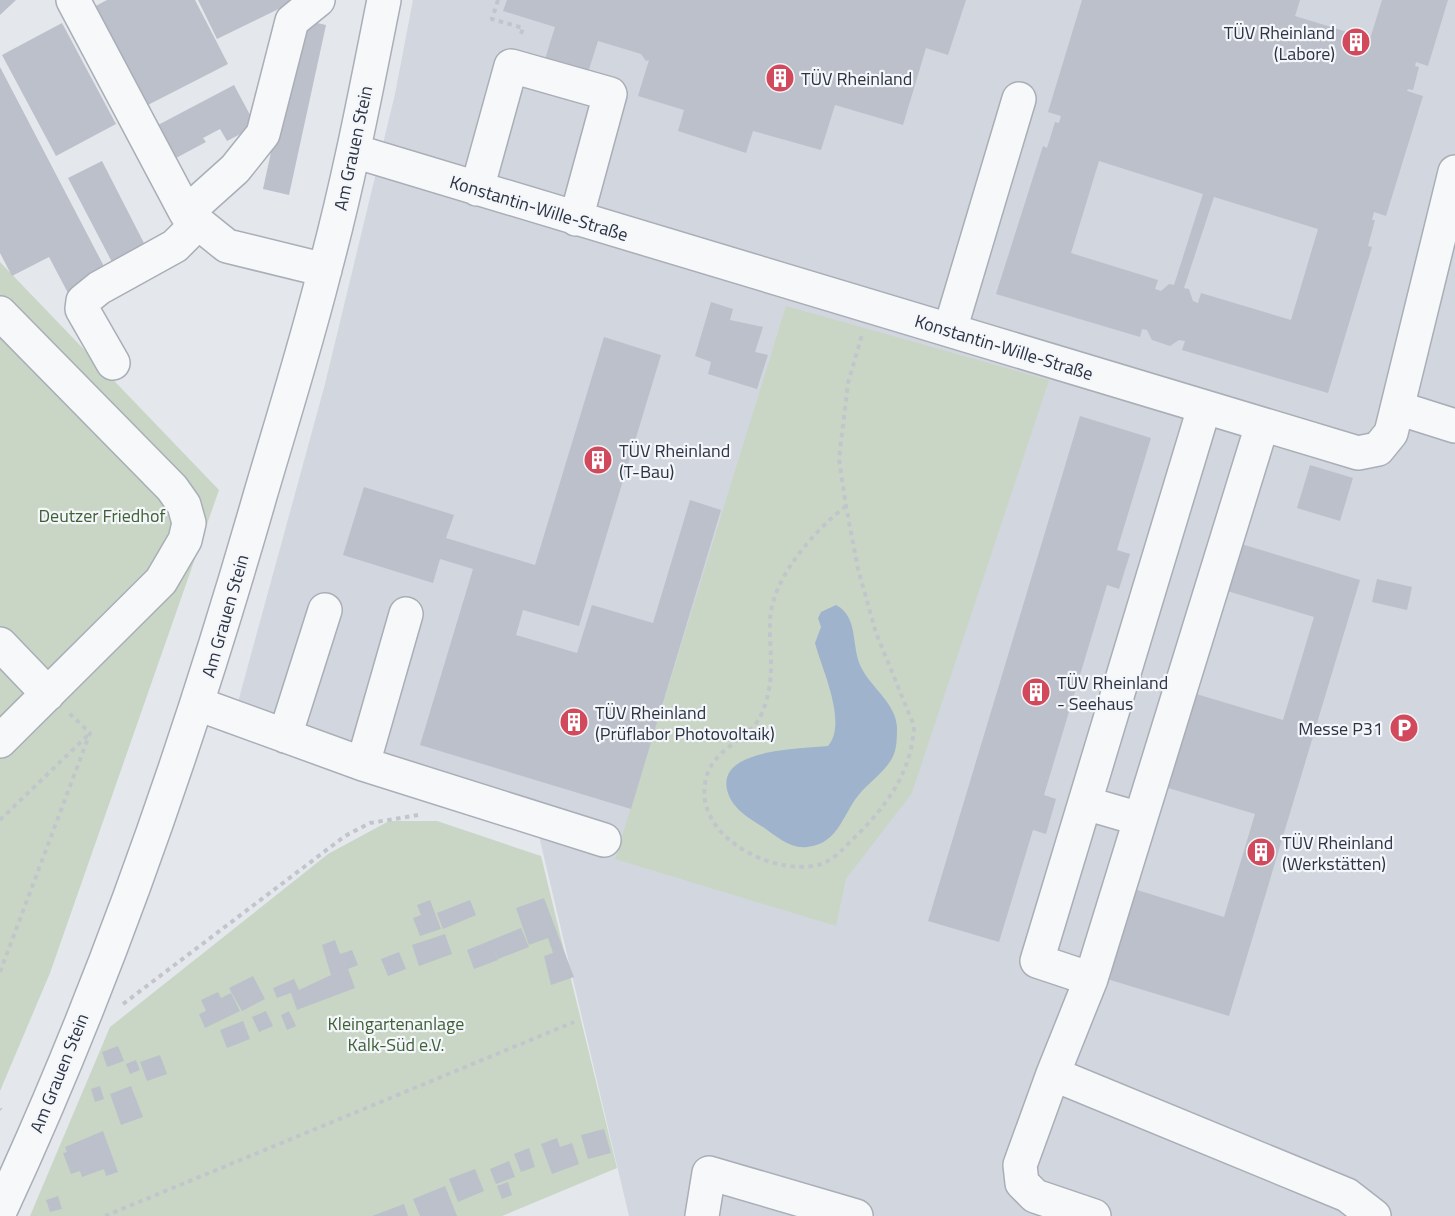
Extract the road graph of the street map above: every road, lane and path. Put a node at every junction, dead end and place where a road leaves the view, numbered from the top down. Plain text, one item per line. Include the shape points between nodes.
1 (73, 0) edge
2 (318, 0) edge
3 (384, 0) edge
4 (498, 0) edge
5 (511, 66) junction
6 (1019, 99) dead end
7 (354, 151) junction
8 (1454, 181) edge
9 (477, 189) junction
10 (192, 218) junction
11 (576, 219) junction
12 (325, 270) junction
13 (871, 306) junction
14 (0, 313) edge
15 (950, 330) junction
16 (113, 363) dead end
17 (1204, 408) junction
18 (1398, 408) junction
19 (1262, 425) junction
20 (1455, 426) edge
21 (846, 506) junction
22 (325, 610) dead end
23 (406, 614) dead end
24 (0, 644) edge
25 (48, 694) junction
26 (198, 704) junction
27 (90, 733) junction
28 (285, 736) junction
29 (0, 741) edge
30 (363, 764) junction
31 (1085, 803) junction
32 (386, 818) dead end
33 (1140, 819) junction
34 (0, 820) edge
35 (604, 840) dead end
36 (0, 972) edge
37 (1091, 979) junction
38 (574, 1022) dead end
39 (78, 1028) junction
40 (1053, 1074) junction
41 (0, 1211) edge
42 (105, 1216) edge
43 (702, 1216) edge
44 (856, 1216) edge
45 (1094, 1216) edge
46 (1374, 1216) edge

1 - 10 street
2 - 10 street via 292,21 263,134
3 - 7 street, Am Grauen Stein
4 - 5 path via 492,19 523,28
5 - 9 street
5 - 11 street via 610,94
6 - 15 street
7 - 9 street, Konstantin-Wille-Straße
7 - 12 street, Am Grauen Stein
8 - 18 street, Konstantin-Wille-Straße
9 - 11 street, Konstantin-Wille-Straße
10 - 12 street via 227,246
10 - 16 street via 176,246 99,288 83,301 81,309
11 - 13 street, Konstantin-Wille-Straße
12 - 26 street, Am Grauen Stein
13 - 15 street, Konstantin-Wille-Straße
13 - 21 path via 848,383 839,459
14 - 25 street via 172,488 184,505 189,523 185,540 161,581
15 - 17 street, Konstantin-Wille-Straße
17 - 19 street, Konstantin-Wille-Straße
17 - 31 street
18 - 19 street, Konstantin-Wille-Straße via 1391,433 1378,449 1358,453
18 - 20 street
19 - 33 street
21 - 21 path via 873,622 914,726 913,742 896,788 878,815 833,859 797,867 768,863 740,850 723,833 710,813 705,780 721,753 759,719 769,691 770,617 780,586 805,543
22 - 28 street
23 - 30 street
24 - 25 street
25 - 27 path
25 - 29 street
26 - 28 street
26 - 39 street, Am Grauen Stein via 142,866
27 - 34 path
27 - 36 path
28 - 30 street
30 - 35 street
31 - 33 street
31 - 37 street via 1037,961
32 - 39 path via 326,849 105,1018
33 - 37 street
37 - 40 street
38 - 42 path
39 - 41 street, Am Grauen Stein
40 - 45 street via 1020,1164 1022,1183 1035,1196
40 - 46 street via 1347,1195
43 - 44 street via 709,1173

